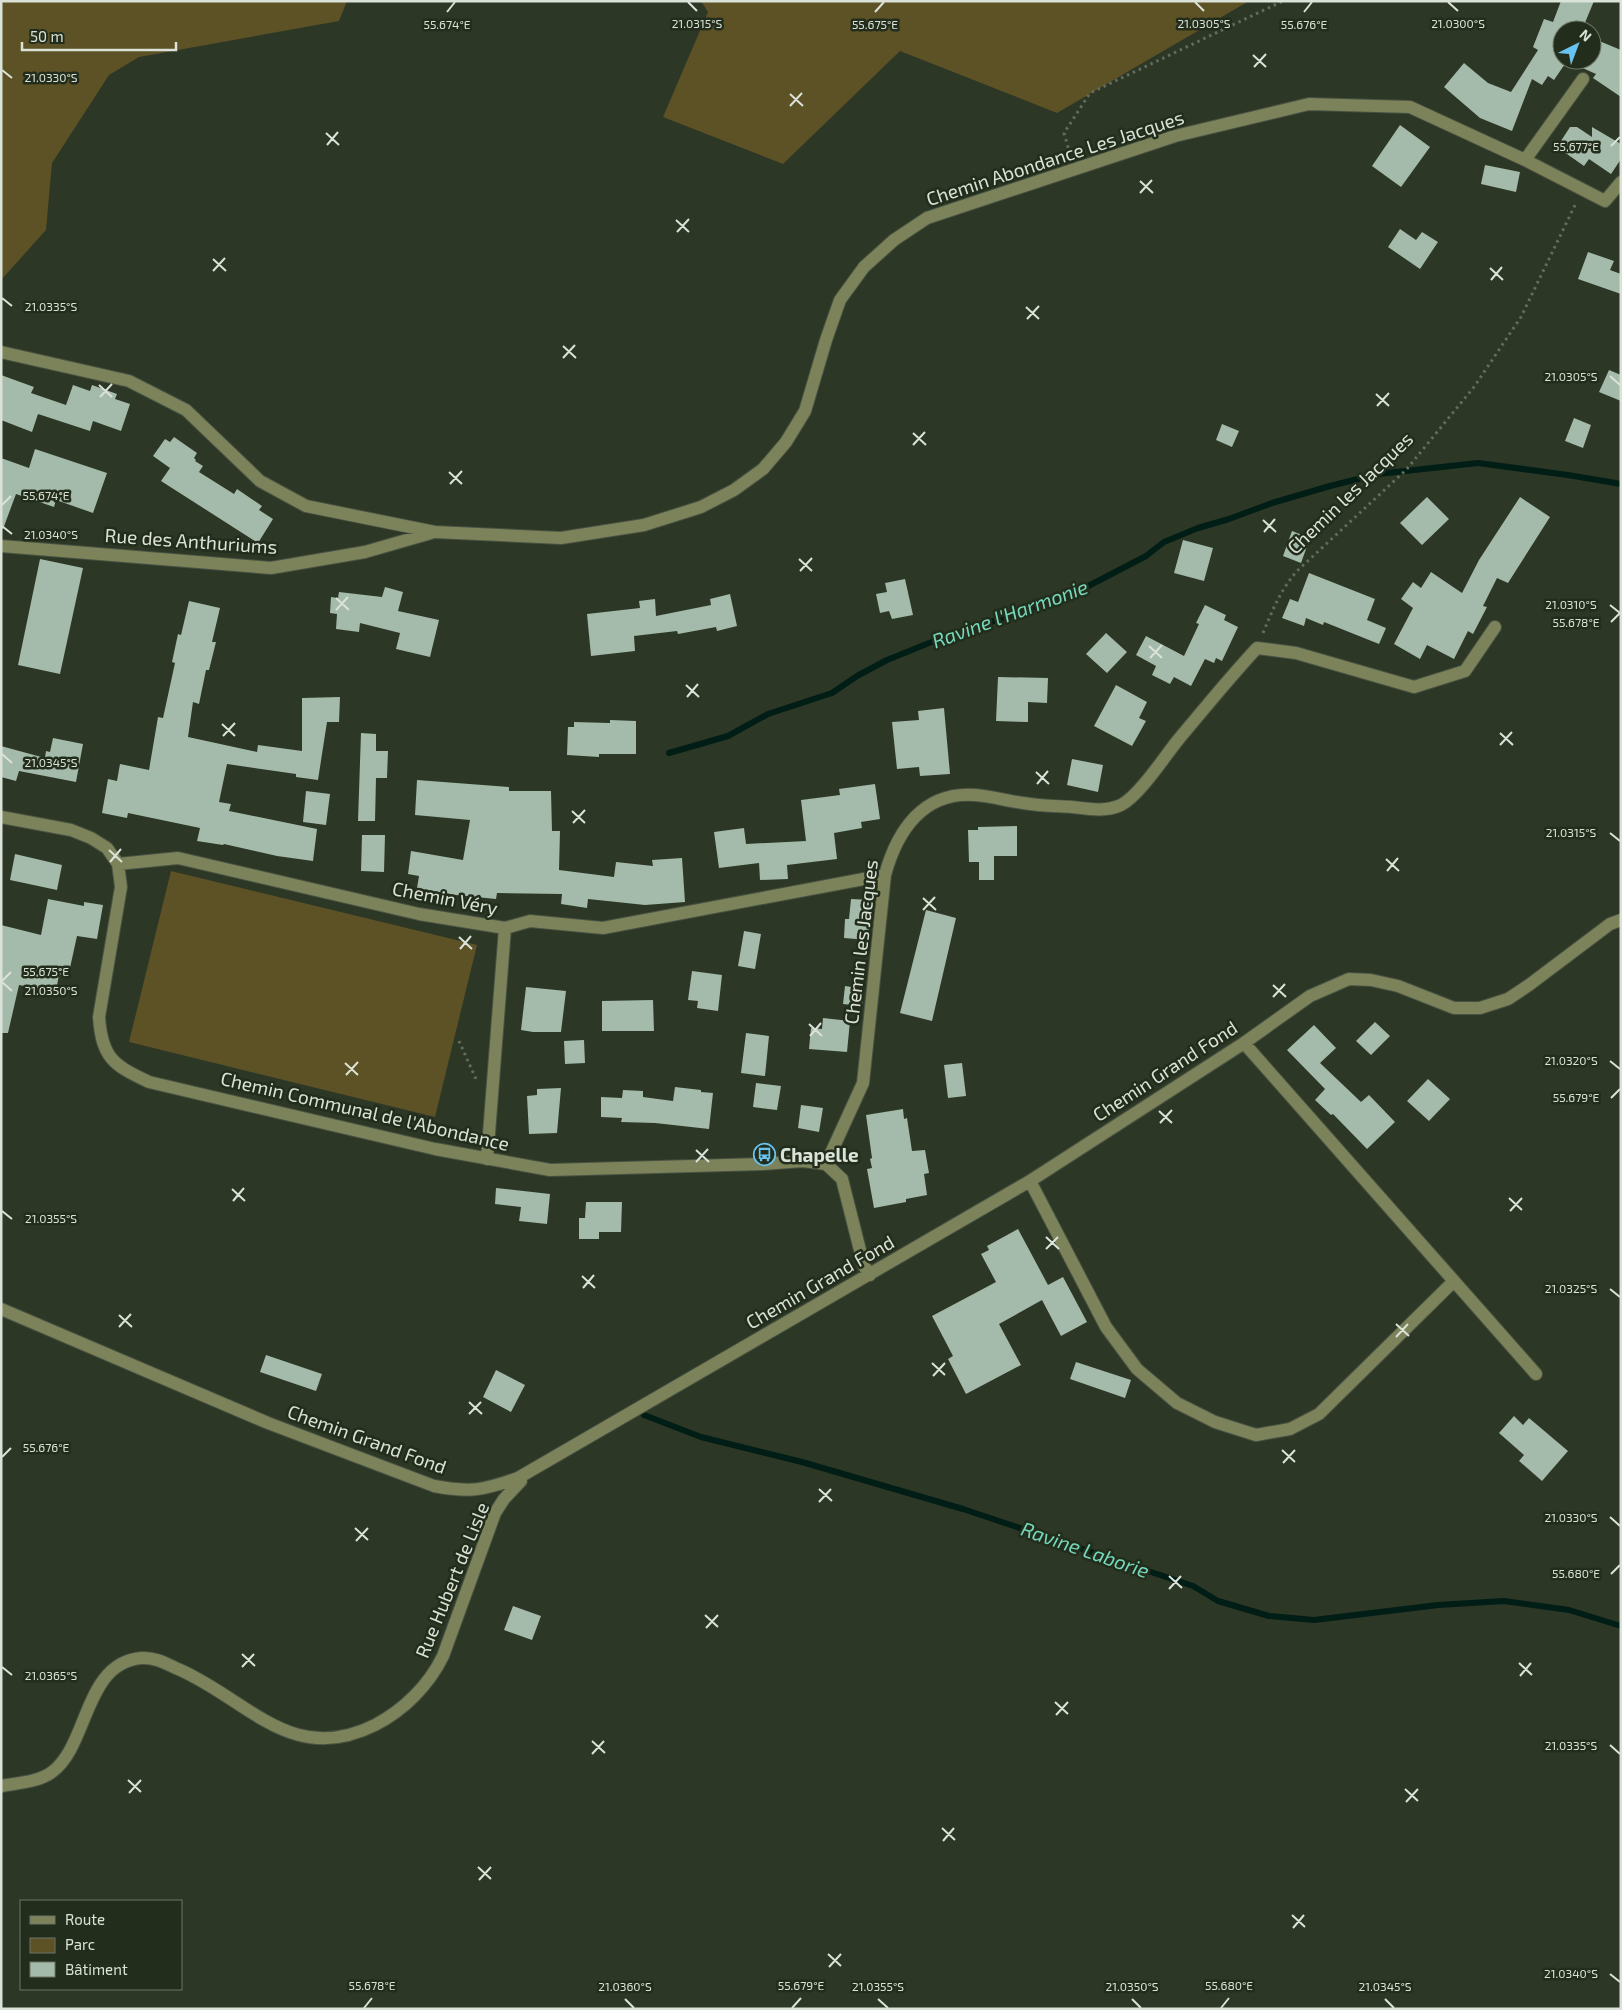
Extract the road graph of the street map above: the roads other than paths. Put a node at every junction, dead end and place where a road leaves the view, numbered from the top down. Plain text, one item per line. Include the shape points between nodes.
1 (1583, 78) dead end
2 (1525, 160) junction
3 (1621, 182) edge
4 (1, 352) edge
5 (435, 532) junction
6 (1, 546) edge
7 (1495, 627) dead end
8 (1, 817) edge
9 (118, 864) junction
10 (885, 875) junction
11 (1621, 920) edge
12 (505, 928) junction
13 (1244, 1043) junction
14 (487, 1159) junction
15 (826, 1164) junction
16 (1030, 1181) junction
17 (870, 1275) junction
18 (1454, 1281) junction
19 (1, 1309) edge
20 (1536, 1374) dead end
21 (518, 1478) junction
22 (1, 1786) edge

1 - 2 street
2 - 3 street, Chemin Abondance Les Jacques via 1605,201
2 - 5 street, Chemin Abondance Les Jacques via 1410,107 1309,104 1175,136 927,218 894,240 864,267 840,300 806,411 786,442 763,468 734,490 701,507 644,525 561,538
4 - 5 street via 129,381 186,410 260,482 306,506
5 - 6 street, Rue des Anthuriums via 365,552 270,568
7 - 10 street, Chemin les Jacques via 1465,671 1414,686 1296,653 1257,648 1143,785 1122,804 1104,810 1026,804 974,795 952,796 916,814 891,853
8 - 9 street via 71,830 91,838 107,848
9 - 12 street, Chemin Véry via 178,858 419,914
9 - 14 street, Chemin Communal de l'Abondance via 121,887 99,1017 101,1037 108,1055 124,1070 149,1082
10 - 12 street, Chemin Véry via 603,928 530,921
10 - 15 street, Chemin les Jacques via 863,1083
11 - 13 street, Chemin Grand Fond via 1610,924 1529,985 1508,998 1480,1008 1454,1008 1398,986 1371,980 1350,980 1310,996
12 - 14 street
13 - 16 street, Chemin Grand Fond
13 - 18 street
14 - 15 street, Chemin Communal de l'Abondance via 550,1170 802,1162
15 - 17 street via 842,1179 864,1266
16 - 17 street, Chemin Grand Fond
16 - 18 street via 1106,1327 1137,1369 1177,1403 1215,1422 1256,1435 1290,1429 1319,1414
17 - 21 street, Chemin Grand Fond
18 - 20 street
19 - 21 street, Chemin Grand Fond via 268,1423 434,1486 461,1491 489,1489
21 - 22 street, Rue Hubert de Lisle via 521,1481 504,1499 488,1530 435,1673 424,1688 382,1722 358,1733 335,1738 311,1738 283,1730 259,1718 189,1674 159,1660 144,1658 120,1665 110,1673 95,1692 67,1753 53,1772

